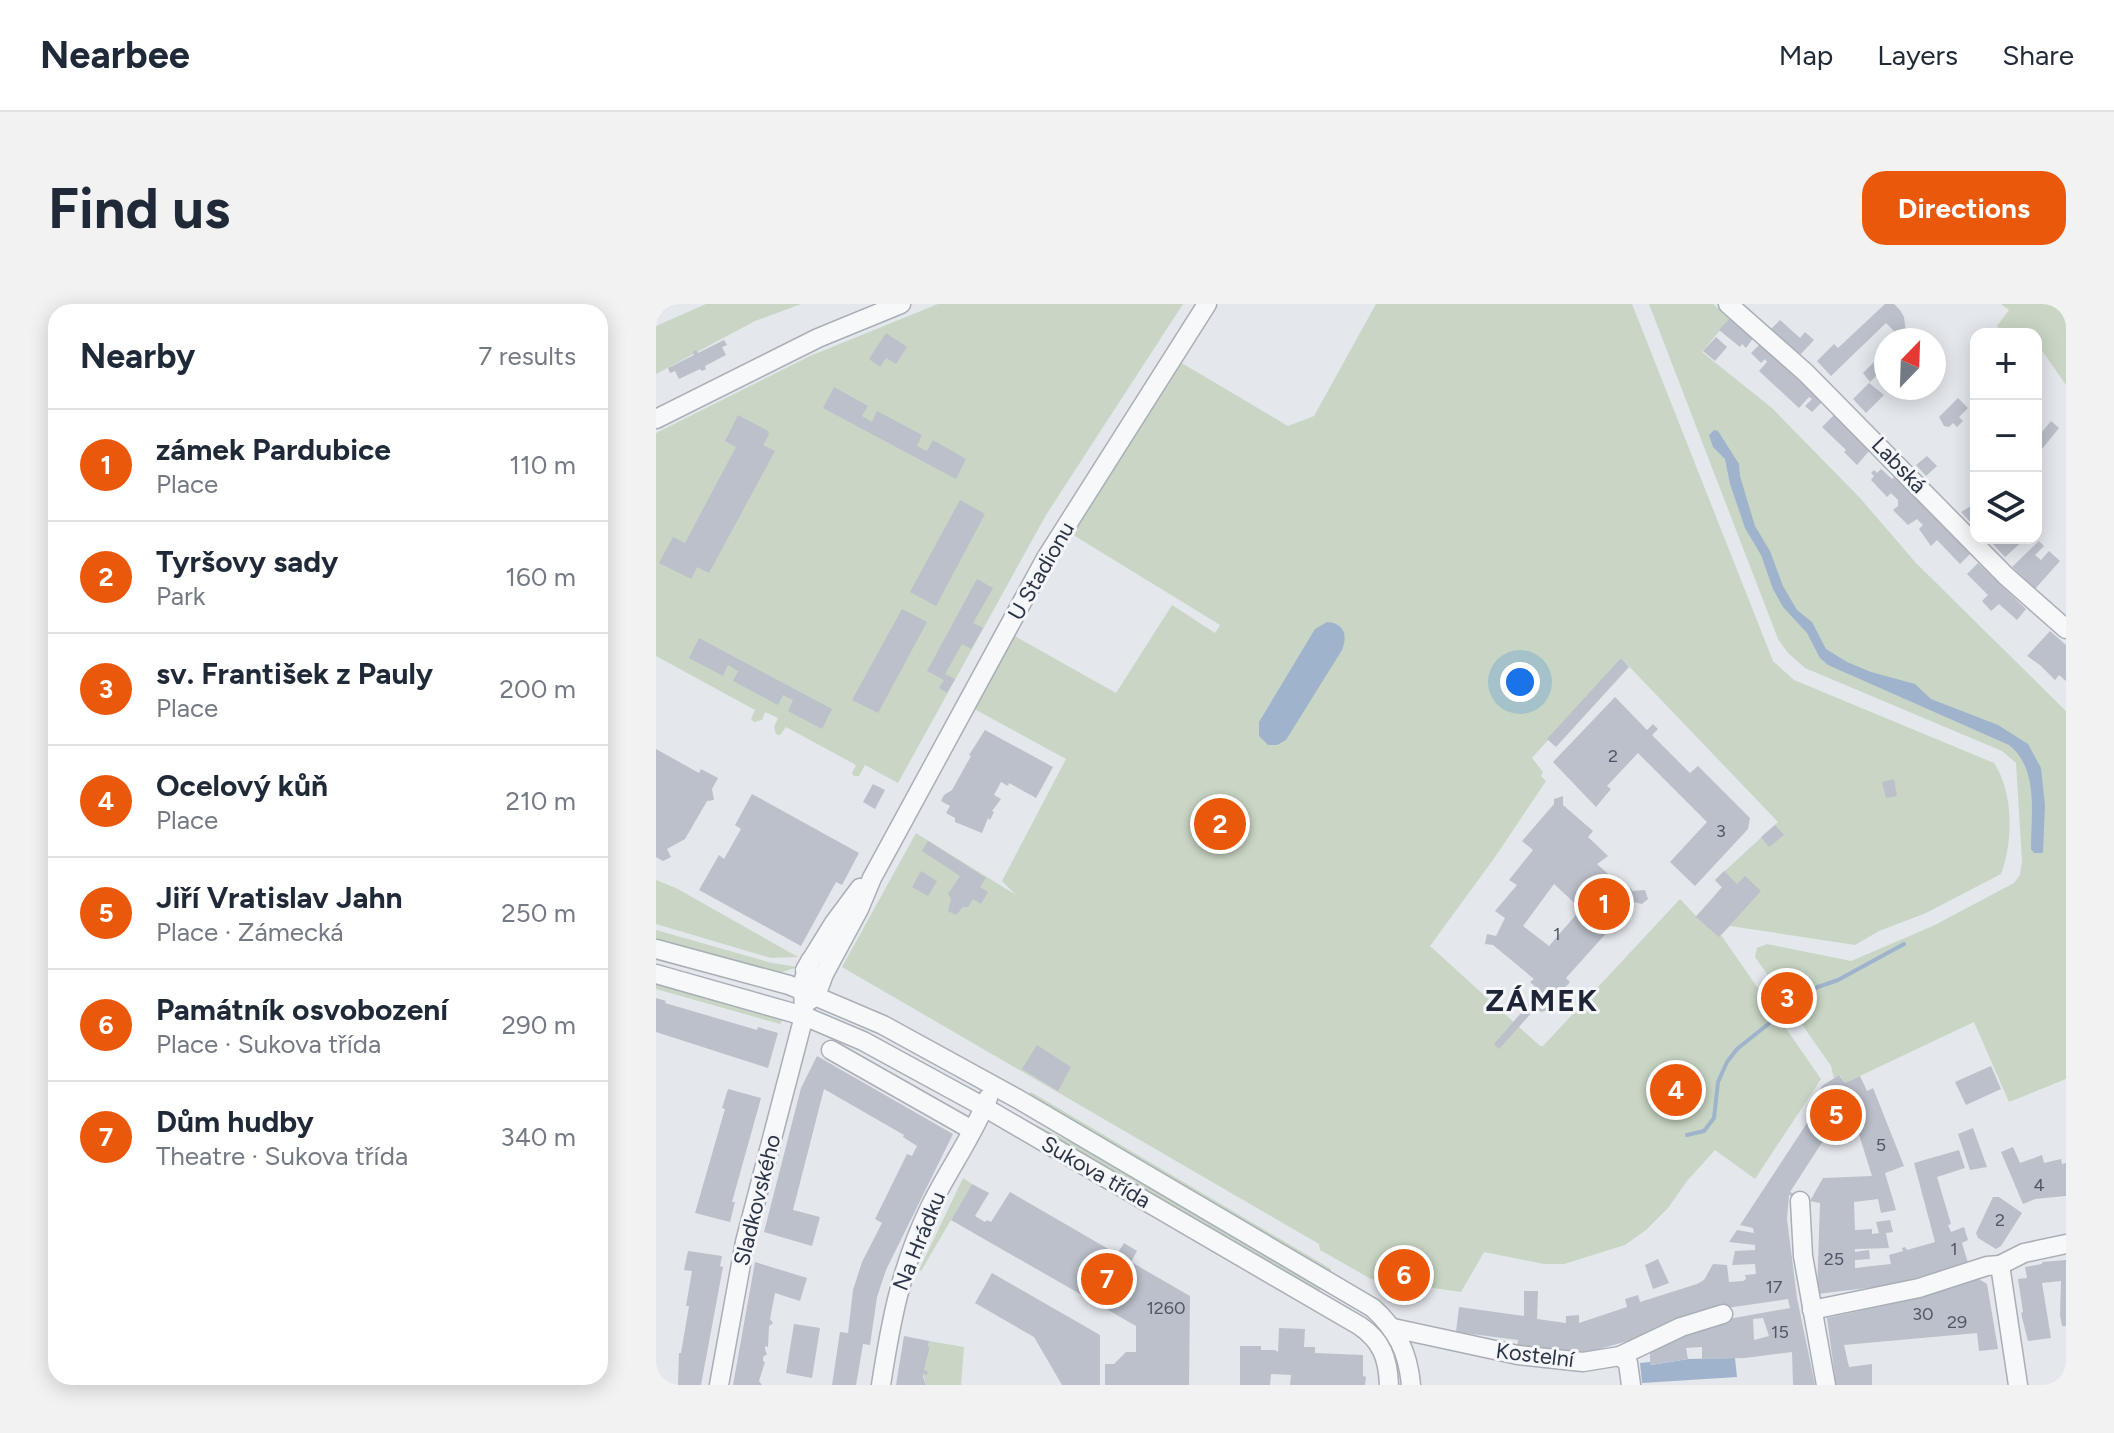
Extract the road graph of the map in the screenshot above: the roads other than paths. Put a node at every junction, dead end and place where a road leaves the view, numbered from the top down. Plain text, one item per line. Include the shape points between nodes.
1 (901, 304) edge
2 (1207, 304) edge
3 (1728, 304) edge
4 (656, 419) edge
5 (2066, 629) edge
6 (889, 847) junction
7 (662, 951) edge
8 (810, 961) junction
9 (656, 974) edge
10 (770, 980) junction
11 (807, 1001) junction
12 (831, 1050) dead end
13 (987, 1081) junction
14 (984, 1107) junction
15 (1056, 1121) junction
16 (972, 1130) junction
17 (1800, 1201) dead end
18 (2066, 1244) edge
19 (2000, 1265) junction
20 (1812, 1310) junction
21 (1723, 1314) dead end
22 (1393, 1328) junction
23 (1434, 1339) junction
24 (1620, 1356) junction
25 (1408, 1360) junction
26 (719, 1385) edge
27 (881, 1385) edge
28 (1389, 1385) edge
29 (1411, 1385) edge
30 (1631, 1385) edge
31 (1826, 1385) edge
32 (2018, 1385) edge

1 - 4 street via 818,338
2 - 6 street, U Stadionu via 1046,558
3 - 5 street, Labská via 1806,373 2006,576
6 - 8 street, U Stadionu
6 - 11 street, U Stadionu
7 - 10 street, Sukova třída
8 - 10 street, U Stadionu via 797,977
8 - 11 street, U Stadionu via 804,978
9 - 11 street, Sukova třída via 748,1000
10 - 11 street, Sukova třída
11 - 13 street, Sukova třída via 809,1010 883,1025
11 - 14 street, Sukova třída via 863,1041
11 - 26 street, Sladkovského via 745,1242
12 - 16 street
13 - 14 street, Na Hrádku
13 - 15 street, Sukova třída
14 - 15 street via 996,1101 1040,1125
14 - 16 street, Na Hrádku
14 - 28 street, Sukova třída via 1367,1331 1387,1363
15 - 22 street, Sukova třída via 1354,1295
16 - 27 street, Na Hrádku via 911,1250 894,1303
17 - 20 street
18 - 19 street via 2024,1253
19 - 20 street
19 - 32 street
20 - 31 street
21 - 24 street, Kostelní
22 - 23 street, Kostelní
22 - 25 street
23 - 24 street, Kostelní via 1574,1362
23 - 25 street
24 - 30 street via 1628,1363
25 - 29 street

